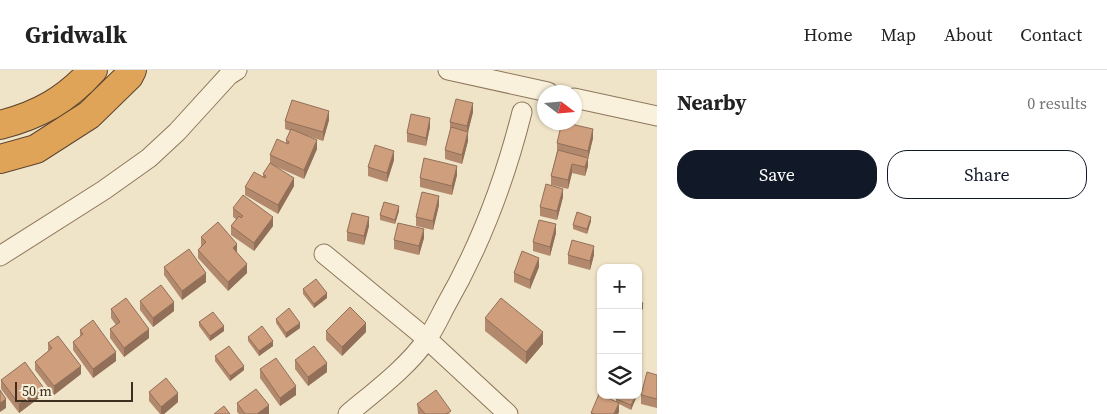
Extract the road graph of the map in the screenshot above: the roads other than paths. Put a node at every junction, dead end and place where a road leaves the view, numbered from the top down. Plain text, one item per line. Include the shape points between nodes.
1 (93, 70) edge
2 (132, 70) edge
3 (237, 70) edge
4 (448, 70) edge
5 (537, 90) edge
6 (582, 100) edge
7 (522, 112) dead end
8 (657, 116) edge
9 (0, 125) edge
10 (0, 160) edge
11 (324, 254) dead end
12 (0, 256) edge
13 (427, 339) junction
14 (348, 414) edge
15 (508, 414) edge

1 - 9 highway via 65,98 24,119
2 - 10 highway via 89,116 36,149
3 - 12 street via 149,158
4 - 5 street
6 - 8 street
7 - 13 street via 491,214 462,278
11 - 13 street
13 - 14 street via 394,375
13 - 15 street

